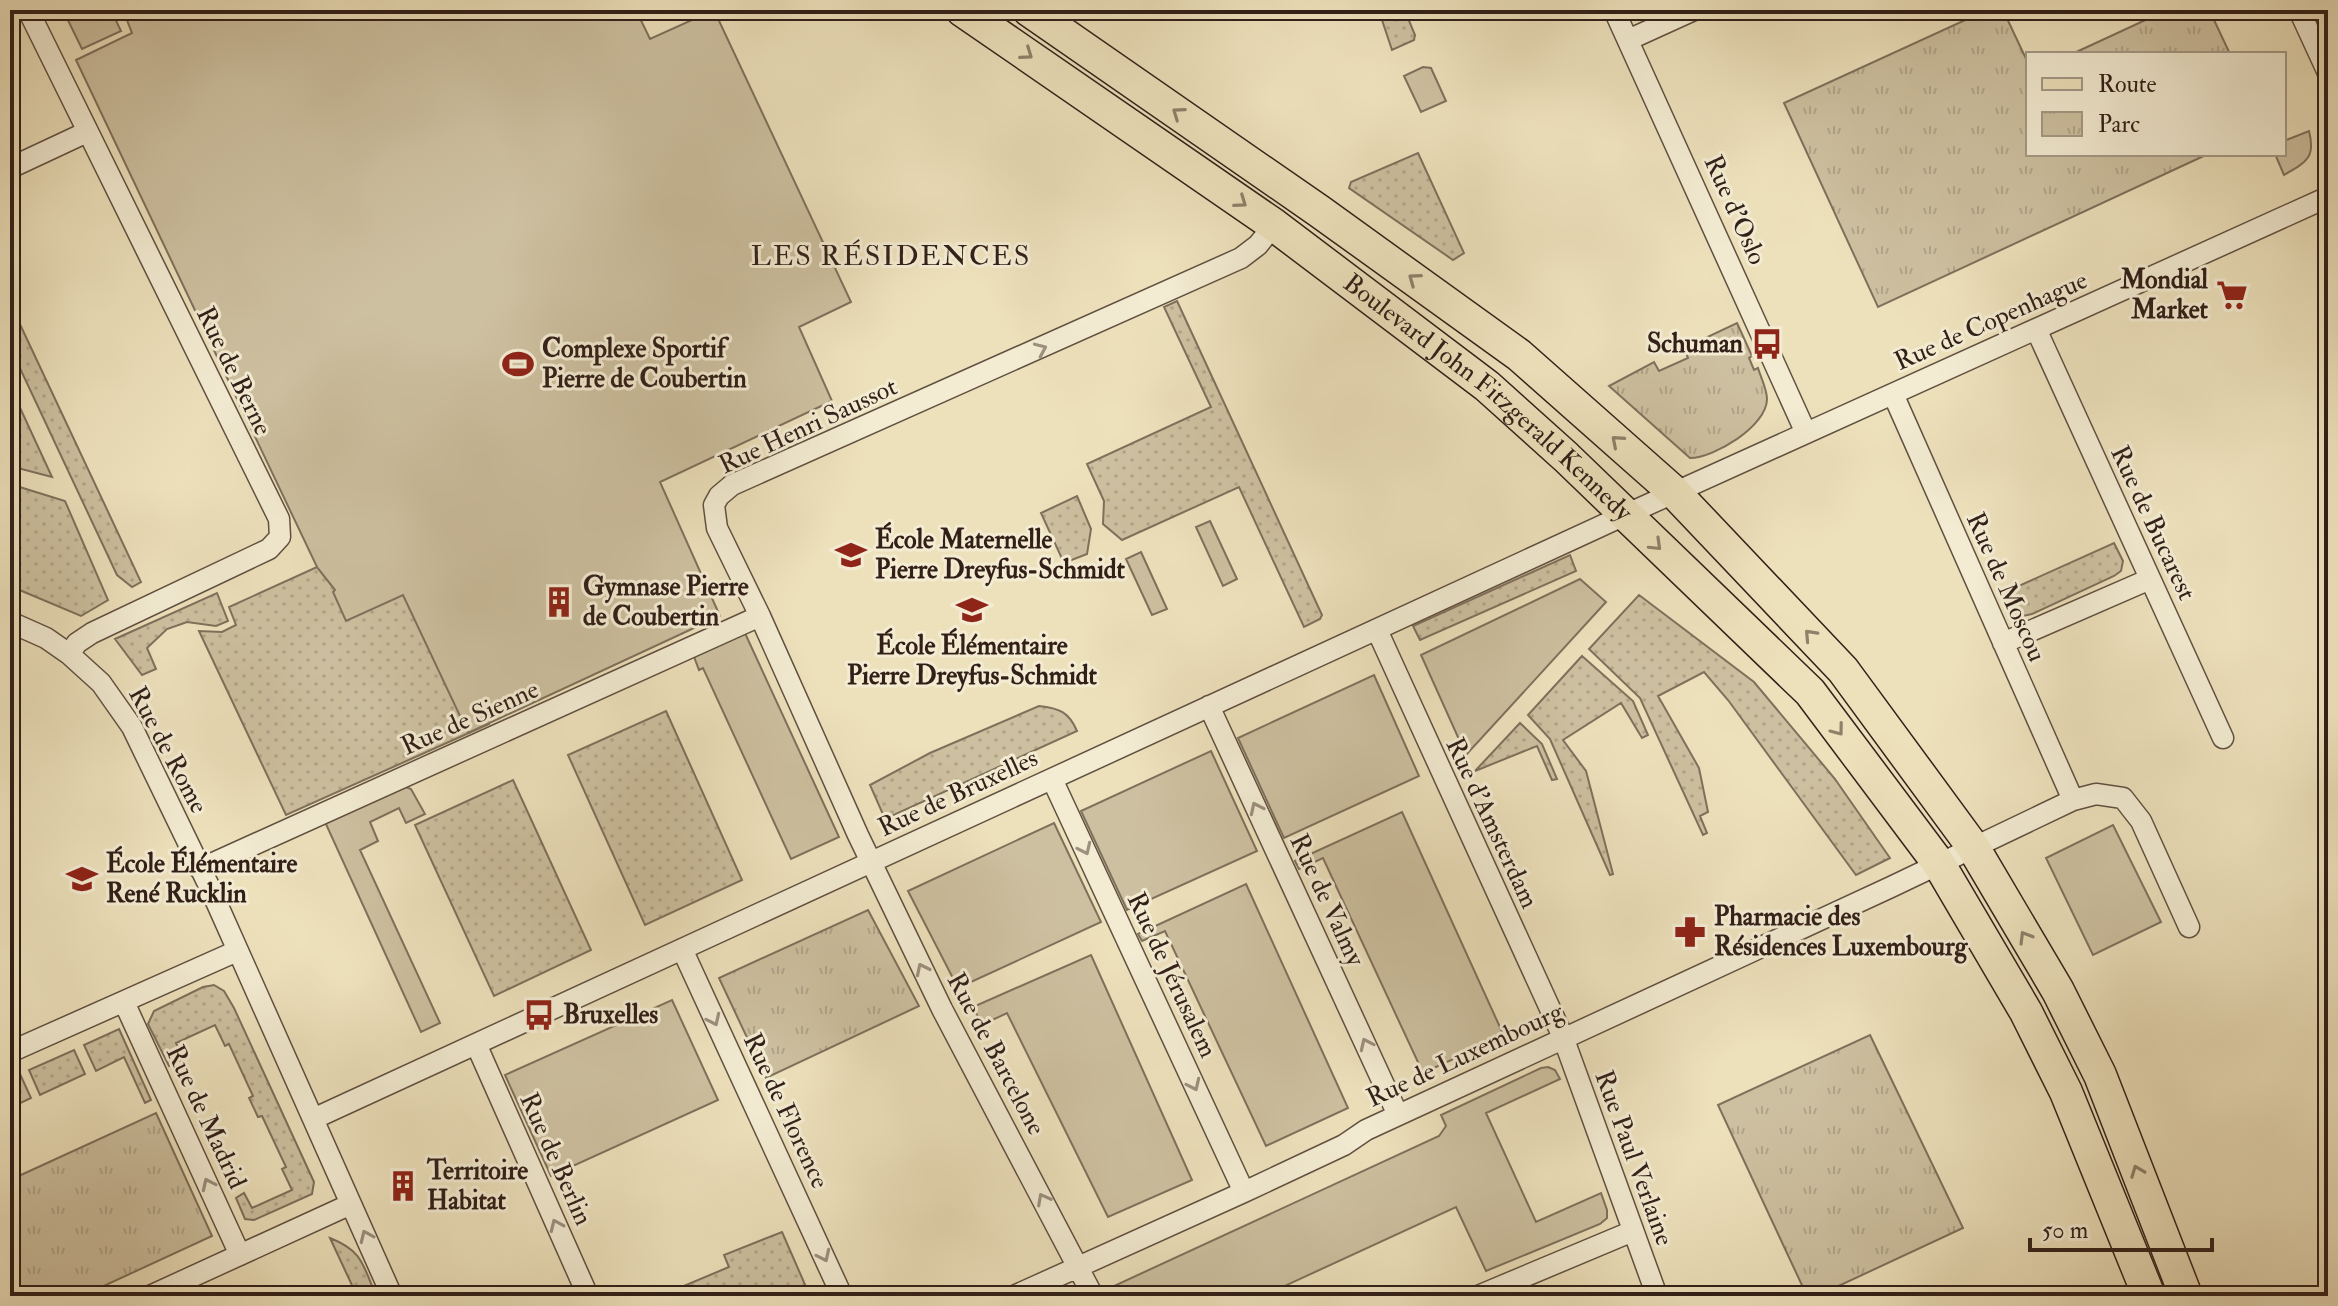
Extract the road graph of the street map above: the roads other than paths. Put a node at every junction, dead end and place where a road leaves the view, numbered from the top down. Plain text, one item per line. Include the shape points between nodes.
1 (28, 10) edge
2 (962, 10) edge
3 (1029, 10) edge
4 (1614, 10) edge
5 (1694, 10) edge
6 (2299, 10) edge
7 (1628, 40) junction
8 (2328, 73) edge
9 (87, 132) junction
10 (10, 168) edge
11 (2328, 197) edge
12 (1274, 225) junction
13 (2036, 329) junction
14 (1893, 394) junction
15 (1806, 433) junction
16 (1675, 493) junction
17 (1625, 515) junction
18 (2150, 579) junction
19 (760, 616) junction
20 (10, 622) edge
21 (1377, 630) junction
22 (2003, 643) junction
23 (69, 654) junction
24 (1209, 706) junction
25 (2223, 738) dead end
26 (1052, 779) junction
27 (2073, 800) junction
28 (1973, 847) junction
29 (870, 862) junction
30 (1939, 864) junction
31 (200, 869) junction
32 (2189, 927) dead end
33 (682, 949) junction
34 (237, 951) junction
35 (124, 1002) junction
36 (1563, 1037) junction
37 (476, 1044) junction
38 (10, 1052) edge
39 (1398, 1115) junction
40 (313, 1119) junction
41 (1244, 1192) junction
42 (351, 1204) junction
43 (1633, 1231) junction
44 (240, 1255) junction
45 (1079, 1268) junction
46 (2141, 1293) edge
47 (150, 1296) edge
48 (392, 1296) edge
49 (588, 1296) edge
50 (842, 1296) edge
51 (1014, 1296) edge
52 (1093, 1296) edge
53 (1478, 1296) edge
54 (1657, 1296) edge
55 (2186, 1296) edge

1 - 9 street, Rue de Berne
2 -> 12 main road, Boulevard John Fitzgerald Kennedy
16 -> 3 main road, Boulevard John Fitzgerald Kennedy via 1519,355
4 - 7 street, Rue d'Oslo
5 - 7 street
6 - 8 street
7 - 15 street, Rue d'Oslo
9 - 10 street
9 - 23 street, Rue de Berne via 279,519 280,537 269,549 92,633
11 - 13 street, Rue de Copenhague
12 - 17 main road, Boulevard John Fitzgerald Kennedy via 1487,386
19 -> 12 street, Rue Henri Saussot via 717,528 714,505 732,485 1241,258
13 - 14 street, Rue de Copenhague
13 - 18 street, Rue de Bucarest
14 - 15 street, Rue de Copenhague
14 - 22 street, Rue de Moscou
15 - 16 street, Rue de Copenhague
16 - 17 street, Rue de Copenhague
28 -> 16 main road, Boulevard John Fitzgerald Kennedy via 1843,670
17 - 21 street, Rue de Bruxelles
17 -> 30 main road, Boulevard John Fitzgerald Kennedy via 1810,692
18 - 22 street
18 - 25 street, Rue de Bucarest
19 - 29 street, Rue Henri Saussot
19 - 31 street, Rue de Sienne
20 - 23 street, Rue de Rome
21 - 24 street, Rue de Bruxelles
21 - 36 street, Rue d'Amsterdam
22 - 27 street, Rue de Moscou
23 - 31 street, Rue de Rome via 101,683 132,727
24 - 26 street, Rue de Bruxelles
39 -> 24 street, Rue de Valmy
26 - 29 street, Rue de Bruxelles
26 -> 41 street, Rue de Jérusalem
27 - 28 street
27 - 32 street via 2096,794 2123,798 2141,821
28 - 30 street
55 -> 28 main road, Boulevard John Fitzgerald Kennedy via 2100,1075 2058,991
29 - 33 street, Rue de Bruxelles
45 -> 29 street, Rue de Barcelone
30 - 36 street, Rue de Luxembourg
30 - 46 main road, Boulevard John Fitzgerald Kennedy via 2066,1092
31 - 34 street, Rue de Rome
33 - 37 street, Rue de Bruxelles
33 -> 50 street, Rue de Florence
34 - 35 street
34 - 40 street, Rue de Rome
35 - 38 street
44 -> 35 street, Rue de Madrid
36 - 39 street, Rue de Luxembourg
36 - 43 street, Rue Paul Verlaine
37 - 40 street, Rue de Bruxelles
49 -> 37 street, Rue de Berlin
39 - 41 street, Rue de Luxembourg
40 - 42 street, Rue de Rome
41 - 45 street, Rue de Luxembourg
42 - 44 street
48 -> 42 street, Rue de Rome
43 - 53 street
43 - 54 street, Rue Paul Verlaine
44 - 47 street
45 - 51 street, Rue de Luxembourg
45 - 52 street, Rue de Barcelone

